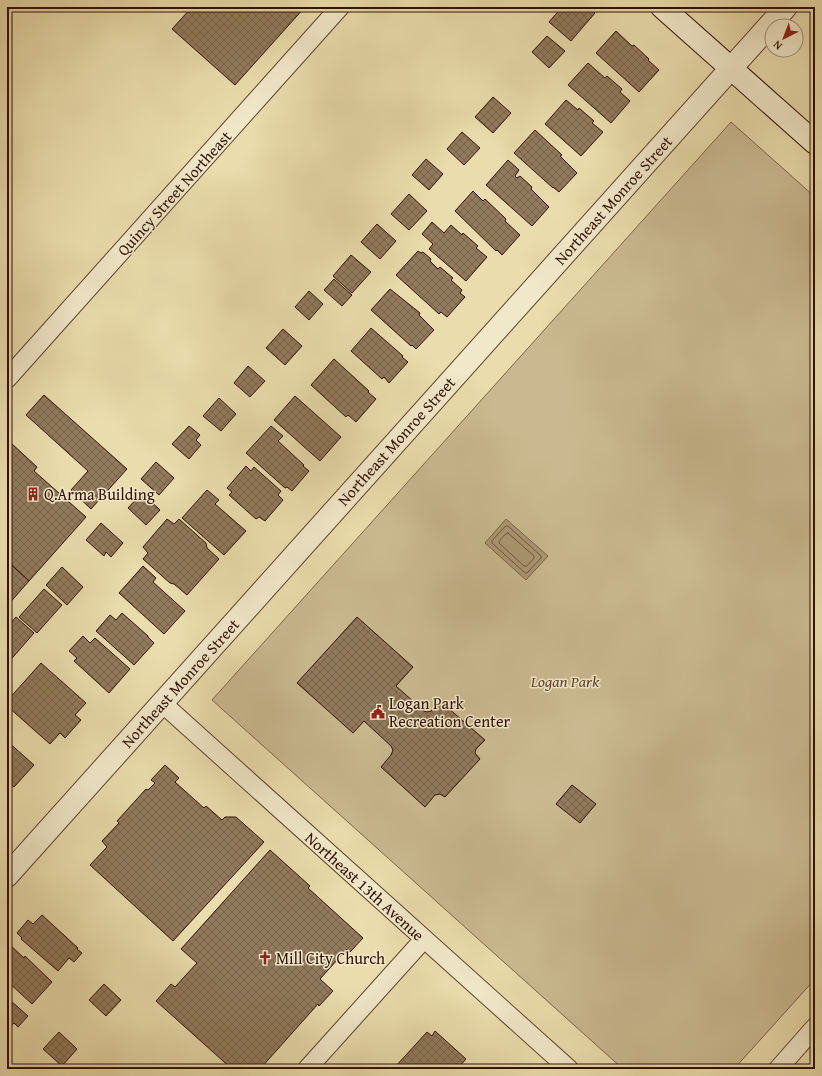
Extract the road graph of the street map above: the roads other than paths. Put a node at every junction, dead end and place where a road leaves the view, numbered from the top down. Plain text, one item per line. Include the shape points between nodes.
1 (340, 7) edge
2 (662, 7) edge
3 (786, 7) edge
4 (731, 69) junction
5 (815, 143) edge
6 (7, 379) edge
7 (162, 703) junction
8 (7, 876) edge
9 (424, 939) junction
10 (815, 1027) edge
11 (307, 1069) edge
12 (569, 1069) edge
13 (778, 1069) edge

1 - 6 street, Quincy Street Northeast
2 - 4 street
3 - 4 street, Northeast Monroe Street
4 - 5 street
4 - 7 street, Northeast Monroe Street
7 - 8 street, Northeast Monroe Street
7 - 9 street, Northeast 13th Avenue
9 - 11 street
9 - 12 street, Northeast 13th Avenue
10 - 13 street

